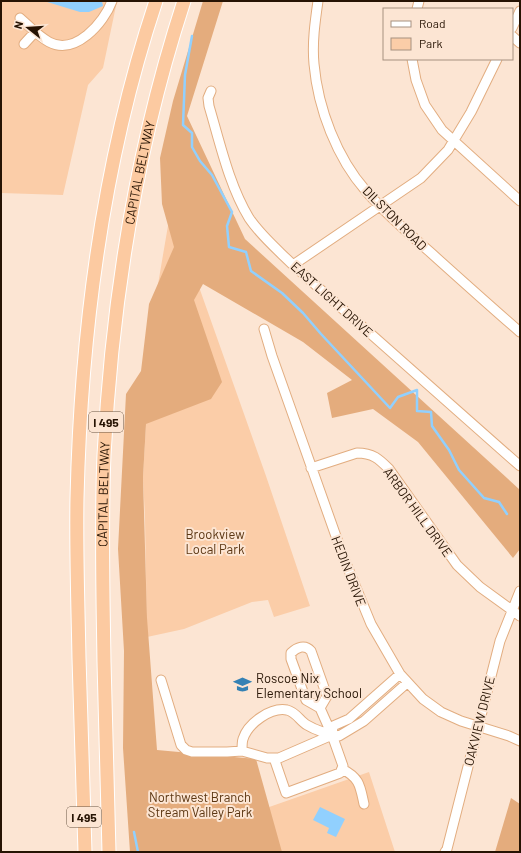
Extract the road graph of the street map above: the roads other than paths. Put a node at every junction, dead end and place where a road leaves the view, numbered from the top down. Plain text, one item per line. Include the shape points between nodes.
1 (112, 1) edge
2 (156, 1) edge
3 (184, 1) edge
4 (318, 1) edge
5 (520, 11) edge
6 (20, 18) dead end
7 (513, 26) edge
8 (35, 32) junction
9 (24, 44) dead end
10 (412, 60) edge
11 (497, 60) edge
12 (211, 91) dead end
13 (453, 141) junction
14 (520, 201) edge
15 (380, 206) junction
16 (293, 265) junction
17 (264, 329) dead end
18 (520, 332) edge
19 (520, 466) edge
20 (311, 468) junction
21 (520, 591) edge
22 (512, 610) junction
23 (520, 616) edge
24 (400, 674) junction
25 (161, 680) dead end
26 (407, 683) junction
27 (320, 708) junction
28 (355, 714) junction
29 (364, 721) junction
30 (477, 726) junction
31 (332, 734) junction
32 (520, 741) edge
33 (242, 751) junction
34 (274, 758) junction
35 (342, 769) junction
36 (364, 804) dead end
37 (85, 852) edge
38 (109, 852) edge
39 (445, 852) edge

1 - 8 street via 99,25 72,44 58,45
2 - 37 highway, CAPITAL BELTWAY / I 495 via 140,53 113,165 98,246 83,379 77,545
3 - 38 highway, CAPITAL BELTWAY / I 495 via 157,94 139,170 124,250 112,350 104,456 102,546
4 - 15 street, DILSTON ROAD via 314,34 318,94 328,127 343,158 365,191
5 - 7 street
6 - 8 street
8 - 9 street
10 - 13 street via 425,105
11 - 13 street via 471,112
12 - 16 street, EAST LIGHT DRIVE via 208,98 209,106 236,192 262,234
13 - 14 street
13 - 15 street via 448,150 421,178
15 - 16 street
15 - 18 street, DILSTON ROAD
16 - 19 street, EAST LIGHT DRIVE
17 - 20 street, HEDIN DRIVE
20 - 22 street, ARBOR HILL DRIVE via 357,453 378,458 457,565 480,587
20 - 24 street, HEDIN DRIVE via 371,624
21 - 22 street, OAKVIEW DRIVE
22 - 23 street
22 - 30 street, OAKVIEW DRIVE via 500,641
24 - 26 street, HEDIN DRIVE
24 - 28 street
25 - 33 street via 181,745 186,750
26 - 29 street
26 - 30 street, HEDIN DRIVE via 423,699 442,712
27 - 27 street via 327,696 311,651 304,646 295,649 291,653 291,659 306,700
27 - 31 street
28 - 29 street
28 - 31 street via 333,726
29 - 31 street via 339,736
30 - 32 street, HEDIN DRIVE
30 - 39 street, OAKVIEW DRIVE
31 - 33 street via 314,729 288,710 280,710 262,716 253,723 243,739
31 - 34 street
31 - 35 street
33 - 34 street
34 - 35 street via 286,793 340,773
35 - 36 street via 352,774 360,785

